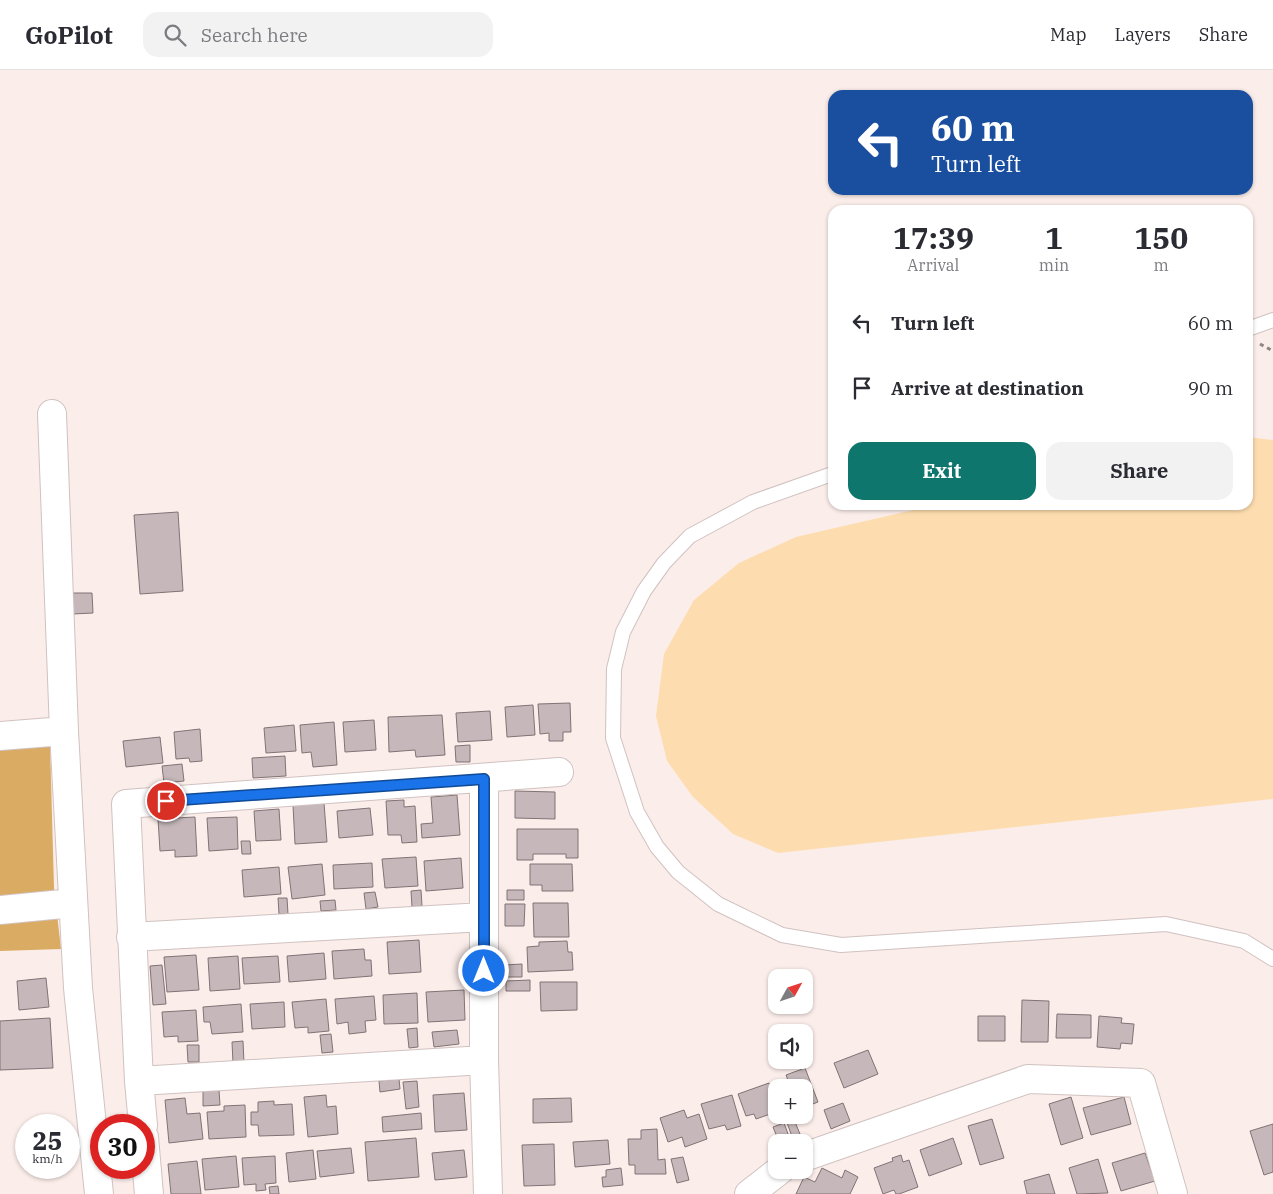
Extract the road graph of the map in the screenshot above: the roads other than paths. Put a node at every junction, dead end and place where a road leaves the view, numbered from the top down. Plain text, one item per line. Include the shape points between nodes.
1 (1273, 320) edge
2 (1253, 327) edge
3 (52, 414) dead end
4 (828, 475) edge
5 (64, 731) junction
6 (0, 736) edge
7 (559, 772) dead end
8 (484, 779) junction
9 (73, 903) junction
10 (0, 910) edge
11 (484, 917) junction
12 (131, 937) junction
13 (1273, 958) edge
14 (484, 1060) junction
15 (139, 1081) junction
16 (142, 1114) edge
17 (813, 1154) edge
18 (148, 1179) edge
19 (768, 1179) edge
20 (99, 1194) edge
21 (149, 1194) edge
22 (488, 1194) edge
23 (749, 1194) edge
24 (1173, 1194) edge

1 - 2 lane
3 - 5 street
4 - 13 lane via 753,502 690,536 649,584 623,632 614,669 613,738 637,812 678,872 718,904 782,934 841,945 1166,924 1244,941
5 - 6 street
5 - 9 street
7 - 8 street
8 - 11 street
8 - 12 street via 126,804
9 - 10 street
9 - 20 street via 78,988
11 - 12 street
11 - 14 street
12 - 15 street
14 - 15 street
14 - 22 street
15 - 16 street
17 - 24 street via 1028,1078 1141,1083
18 - 21 street
19 - 23 street

